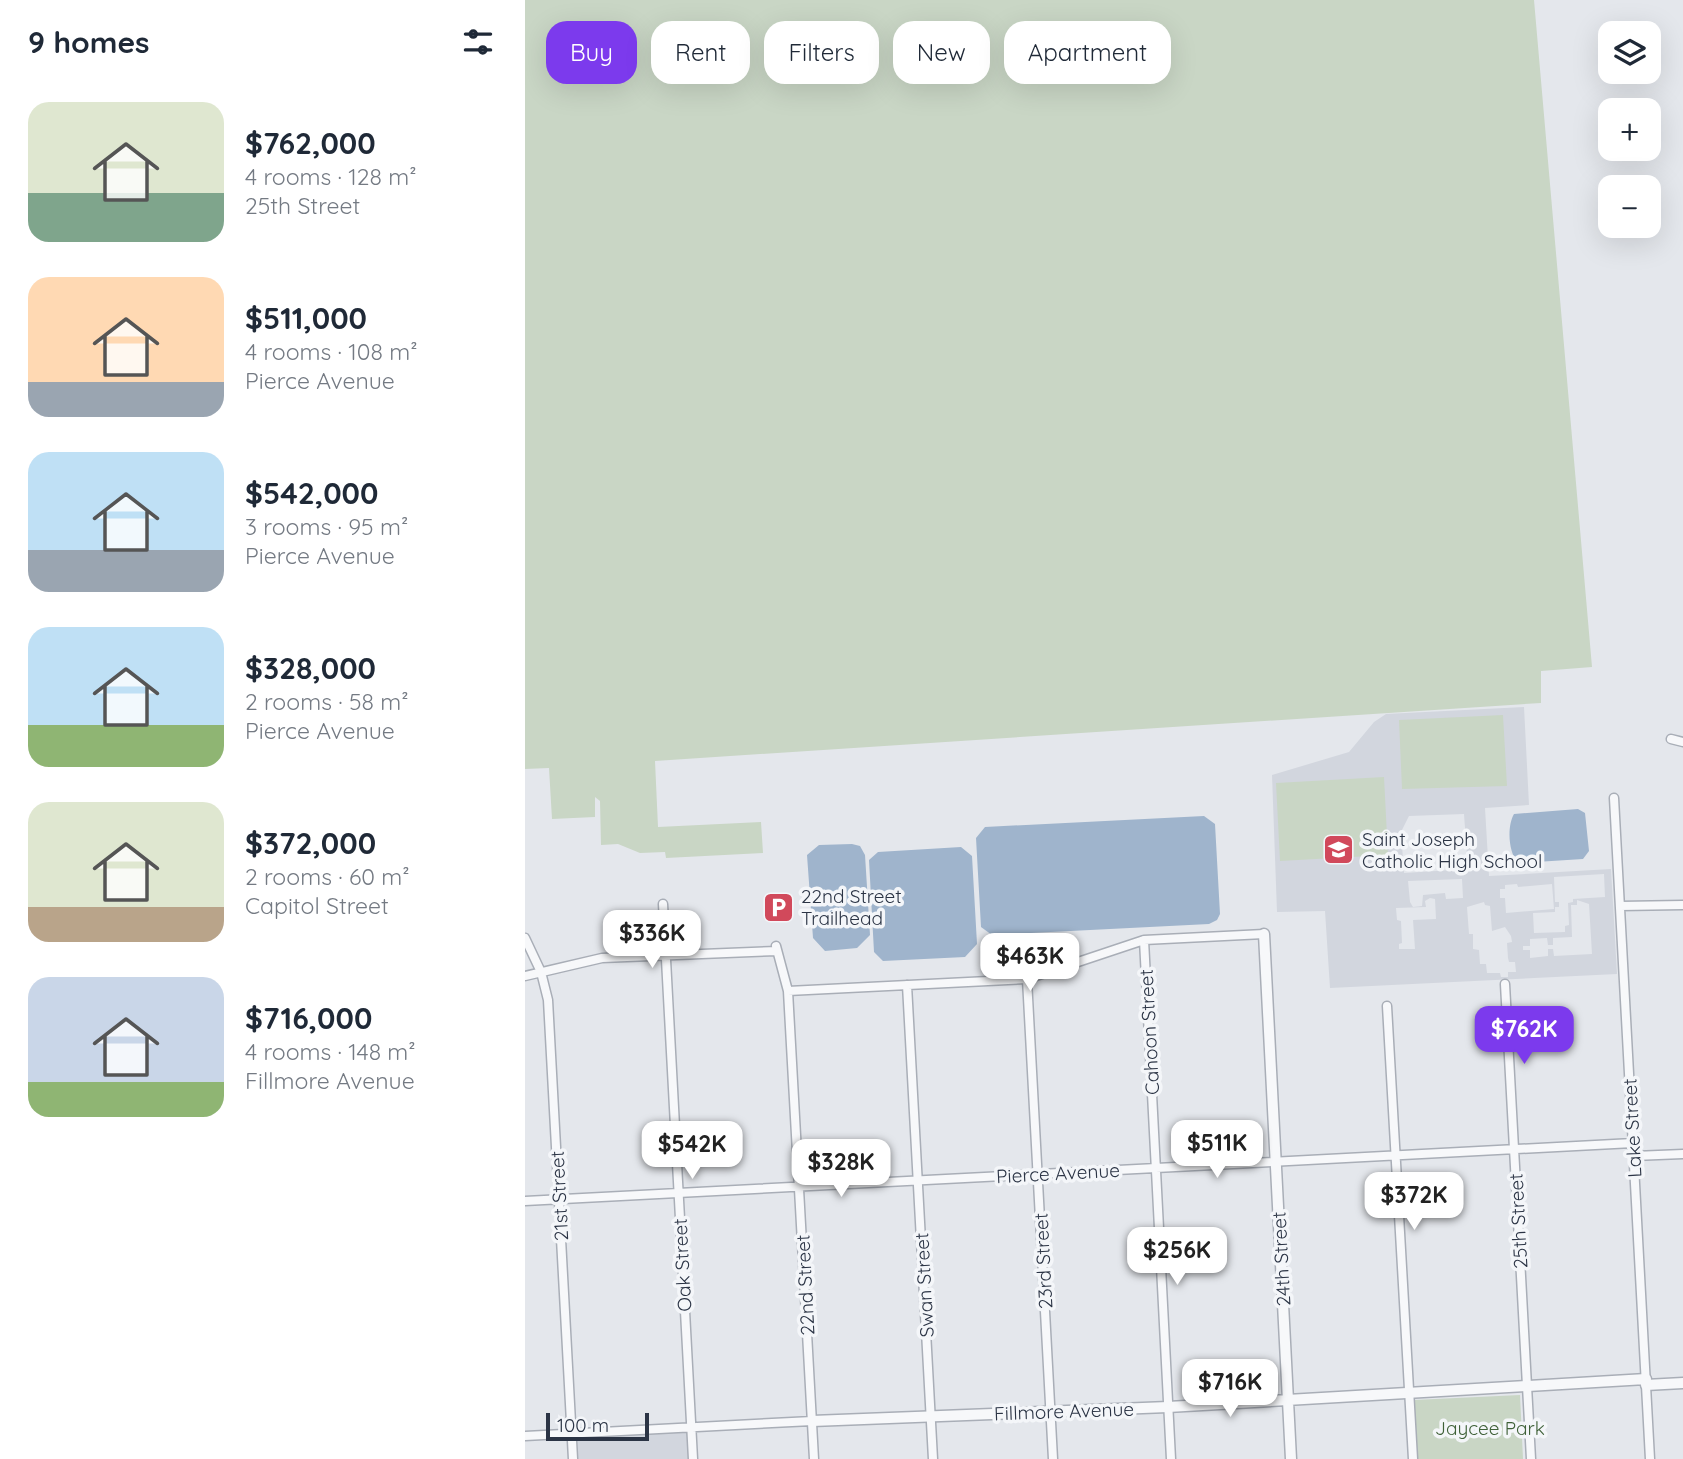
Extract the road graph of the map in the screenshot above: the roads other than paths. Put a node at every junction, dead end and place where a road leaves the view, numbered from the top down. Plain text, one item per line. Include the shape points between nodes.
1 (1671, 739) dead end
2 (1683, 742) edge
3 (1614, 798) dead end
4 (663, 904) dead end
5 (1683, 905) edge
6 (1620, 906) junction
7 (1265, 934) joint
8 (525, 938) edge
9 (1144, 940) junction
10 (666, 955) junction
11 (541, 972) junction
12 (525, 976) edge
13 (1027, 979) junction
14 (1505, 984) dead end
15 (907, 985) junction
16 (788, 991) junction
17 (1387, 1006) dead end
18 (1633, 1143) junction
19 (1514, 1150) junction
20 (1683, 1154) edge
21 (1395, 1156) junction
22 (1634, 1156) junction
23 (1277, 1162) junction
24 (1156, 1168) junction
25 (1038, 1174) junction
26 (918, 1181) junction
27 (800, 1187) junction
28 (678, 1193) junction
29 (559, 1199) junction
30 (525, 1201) edge
31 (1646, 1382) junction
32 (1683, 1383) edge
33 (1527, 1386) junction
34 (1410, 1393) junction
35 (1288, 1401) junction
36 (1168, 1407) junction
37 (1051, 1411) junction
38 (931, 1417) junction
39 (812, 1421) junction
40 (691, 1428) junction
41 (572, 1433) junction
42 (525, 1436) edge
43 (573, 1459) edge
44 (692, 1459) edge
45 (814, 1459) edge
46 (933, 1459) edge
47 (1053, 1459) edge
48 (1171, 1459) edge
49 (1291, 1459) edge
50 (1413, 1459) edge
51 (1531, 1459) edge
52 (1650, 1459) edge

1 - 2 street
3 - 6 street, Lake Street
4 - 10 street, Oak Street
5 - 6 street
6 - 18 street, Lake Street
7 - 9 street
7 - 23 street, 24th Street
8 - 11 street, 21st Street
9 - 13 street
9 - 24 street, Cahoon Street
10 - 11 street via 602,958
10 - 16 street, 22nd Street via 776,948
10 - 28 street, Oak Street
11 - 12 street
11 - 29 street, 21st Street via 548,1000
13 - 15 street
13 - 25 street, 23rd Street
14 - 19 street, 25th Street
15 - 16 street
15 - 26 street, Swan Street
16 - 27 street, 22nd Street
17 - 21 street
18 - 19 street, Pierce Avenue
18 - 22 street, Lake Street
19 - 21 street, Pierce Avenue
19 - 33 street, 25th Street
20 - 22 street
21 - 23 street, Pierce Avenue
21 - 34 street
22 - 31 street, Lake Street
23 - 24 street, Pierce Avenue
23 - 35 street, 24th Street
24 - 25 street, Pierce Avenue
24 - 36 street, Cahoon Street
25 - 26 street, Pierce Avenue
25 - 37 street, 23rd Street
26 - 27 street, Pierce Avenue
26 - 38 street, Swan Street
27 - 28 street, Pierce Avenue
27 - 39 street, 22nd Street
28 - 29 street, Pierce Avenue
28 - 40 street, Oak Street
29 - 30 street, Pierce Avenue
29 - 41 street, 21st Street
31 - 32 street, Fillmore Avenue
31 - 33 street, Fillmore Avenue
31 - 52 street, Lake Street
33 - 34 street, Fillmore Avenue
33 - 51 street, 25th Street
34 - 35 street, Fillmore Avenue
34 - 50 street
35 - 36 street, Fillmore Avenue
35 - 49 street, 24th Street
36 - 37 street, Fillmore Avenue
36 - 48 street, Cahoon Street
37 - 38 street, Fillmore Avenue
37 - 47 street, 23rd Street
38 - 39 street, Fillmore Avenue
38 - 46 street, Swan Street
39 - 40 street, Fillmore Avenue
39 - 45 street, 22nd Street
40 - 41 street, Fillmore Avenue
40 - 44 street, Oak Street
41 - 42 street, Fillmore Avenue
41 - 43 street, 21st Street

